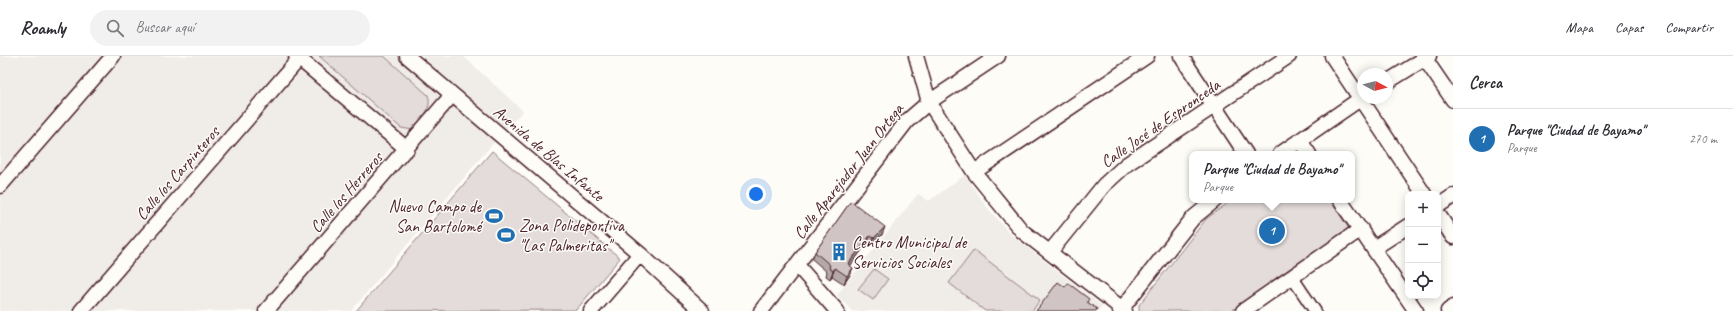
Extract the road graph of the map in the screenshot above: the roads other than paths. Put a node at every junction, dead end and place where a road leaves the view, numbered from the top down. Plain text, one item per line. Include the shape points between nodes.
1 (113, 56) edge
2 (407, 56) edge
3 (916, 56) edge
4 (998, 56) edge
5 (1146, 56) edge
6 (1181, 56) edge
7 (1289, 56) edge
8 (1332, 56) edge
9 (298, 57) edge
10 (1426, 57) edge
11 (1393, 78) edge
12 (1357, 91) edge
13 (452, 95) junction
14 (1453, 100) edge
15 (1357, 101) edge
16 (928, 102) junction
17 (1366, 104) edge
18 (1215, 106) junction
19 (1300, 141) junction
20 (407, 149) junction
21 (1244, 151) edge
22 (1285, 151) edge
23 (1307, 151) edge
24 (974, 172) junction
25 (0, 186) edge
26 (1422, 191) edge
27 (1453, 196) edge
28 (1211, 203) edge
29 (1342, 203) edge
30 (1441, 204) edge
31 (1441, 219) edge
32 (1406, 227) edge
33 (1361, 229) junction
34 (1453, 237) edge
35 (1374, 248) junction
36 (1050, 252) junction
37 (640, 254) junction
38 (797, 265) junction
39 (1292, 277) junction
40 (1453, 307) edge
41 (1123, 310) edge
42 (81, 311) edge
43 (266, 311) edge
44 (591, 311) edge
45 (702, 311) edge
46 (761, 311) edge
47 (837, 311) edge
48 (1243, 311) edge
49 (1315, 311) edge
50 (1416, 311) edge
51 (1448, 311) edge

1 - 25 street
2 - 13 street, Avenida de Blas Infante
3 - 16 street
4 - 16 street, Calle Aparejador Juan Ortega
5 - 24 street
6 - 18 street
7 - 18 street, Calle José de Espronceda
8 - 12 street
9 - 20 street
9 - 42 street, Calle los Carpinteros
10 - 11 street
10 - 14 street
13 - 20 street, Calle los Herreros
13 - 37 street, Avenida de Blas Infante
15 - 19 street
16 - 24 street
16 - 38 street, Calle Aparejador Juan Ortega via 907,121
17 - 26 street
18 - 21 street
18 - 36 street, Calle José de Espronceda via 1127,164 1104,185
19 - 22 street
19 - 23 street
20 - 43 street, Calle los Herreros
24 - 36 street via 1022,231
27 - 30 street
28 - 41 street via 1193,218
29 - 33 street
31 - 34 street
32 - 35 street
33 - 35 street
33 - 39 street
35 - 50 street
36 - 41 street
37 - 44 street
37 - 45 street, Avenida de Blas Infante
38 - 46 street, Calle Aparejador Juan Ortega
38 - 47 street
39 - 48 street
39 - 49 street
40 - 51 street

